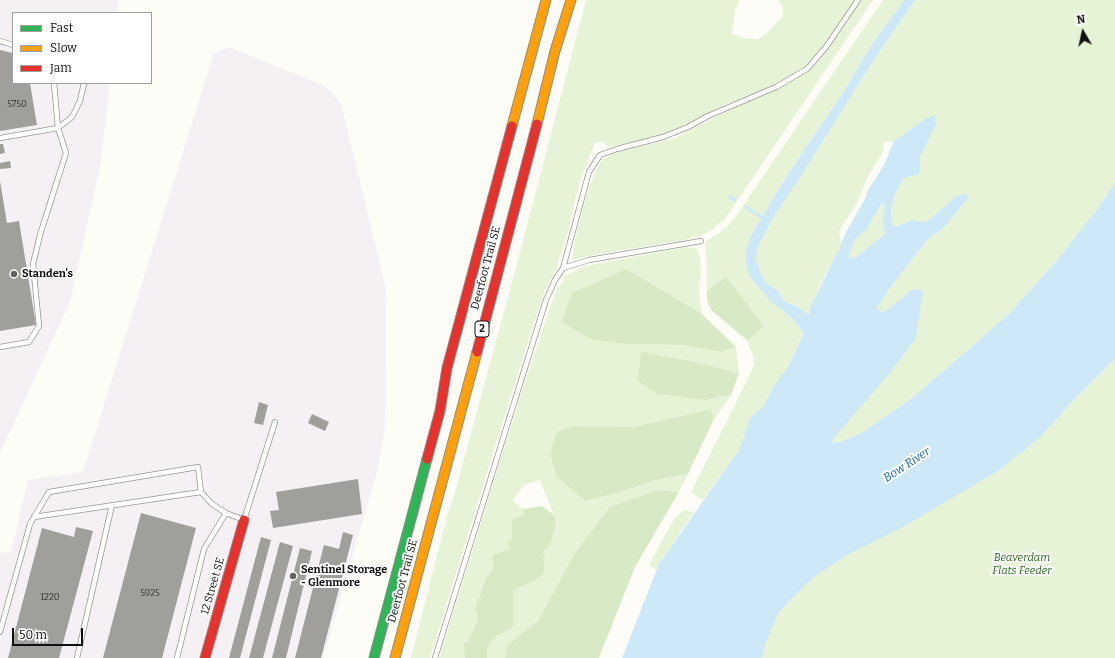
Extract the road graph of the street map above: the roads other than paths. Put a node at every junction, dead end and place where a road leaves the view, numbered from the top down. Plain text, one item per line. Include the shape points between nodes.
1 (546, 0) edge
2 (571, 0) edge
3 (858, 0) edge
4 (0, 41) edge
5 (12, 45) edge
6 (54, 84) edge
7 (84, 84) edge
8 (58, 128) junction
9 (0, 138) edge
10 (701, 241) dead end
11 (563, 268) junction
12 (0, 347) edge
13 (447, 368) junction
14 (275, 422) dead end
15 (201, 492) junction
16 (112, 505) junction
17 (226, 513) junction
18 (34, 517) junction
19 (244, 520) junction
20 (1, 624) edge
21 (0, 632) edge
22 (371, 632) dead end
23 (77, 658) edge
24 (176, 658) edge
25 (205, 658) edge
26 (374, 658) edge
27 (395, 658) edge
28 (435, 658) edge

1 - 13 main road, Deerfoot Trail SE / 2
2 - 27 main road, Deerfoot Trail SE / 2 via 555,51
3 - 11 lane via 826,47 807,69 776,87 688,127 600,155 589,172
4 - 5 lane
6 - 8 lane
7 - 8 lane via 80,101 72,117
8 - 9 lane
8 - 12 lane via 66,153 33,264 39,326 30,342
10 - 11 lane via 589,260
11 - 28 lane via 546,300
13 - 22 main road
13 - 26 main road, Deerfoot Trail SE / 2 via 440,411
14 - 19 lane
15 - 16 lane
15 - 17 lane via 212,504
15 - 18 lane via 198,467 49,492
16 - 18 lane
16 - 23 lane
17 - 19 lane
17 - 24 lane via 204,549
18 - 20 lane
19 - 25 main road, 12 Street SE
20 - 21 lane

